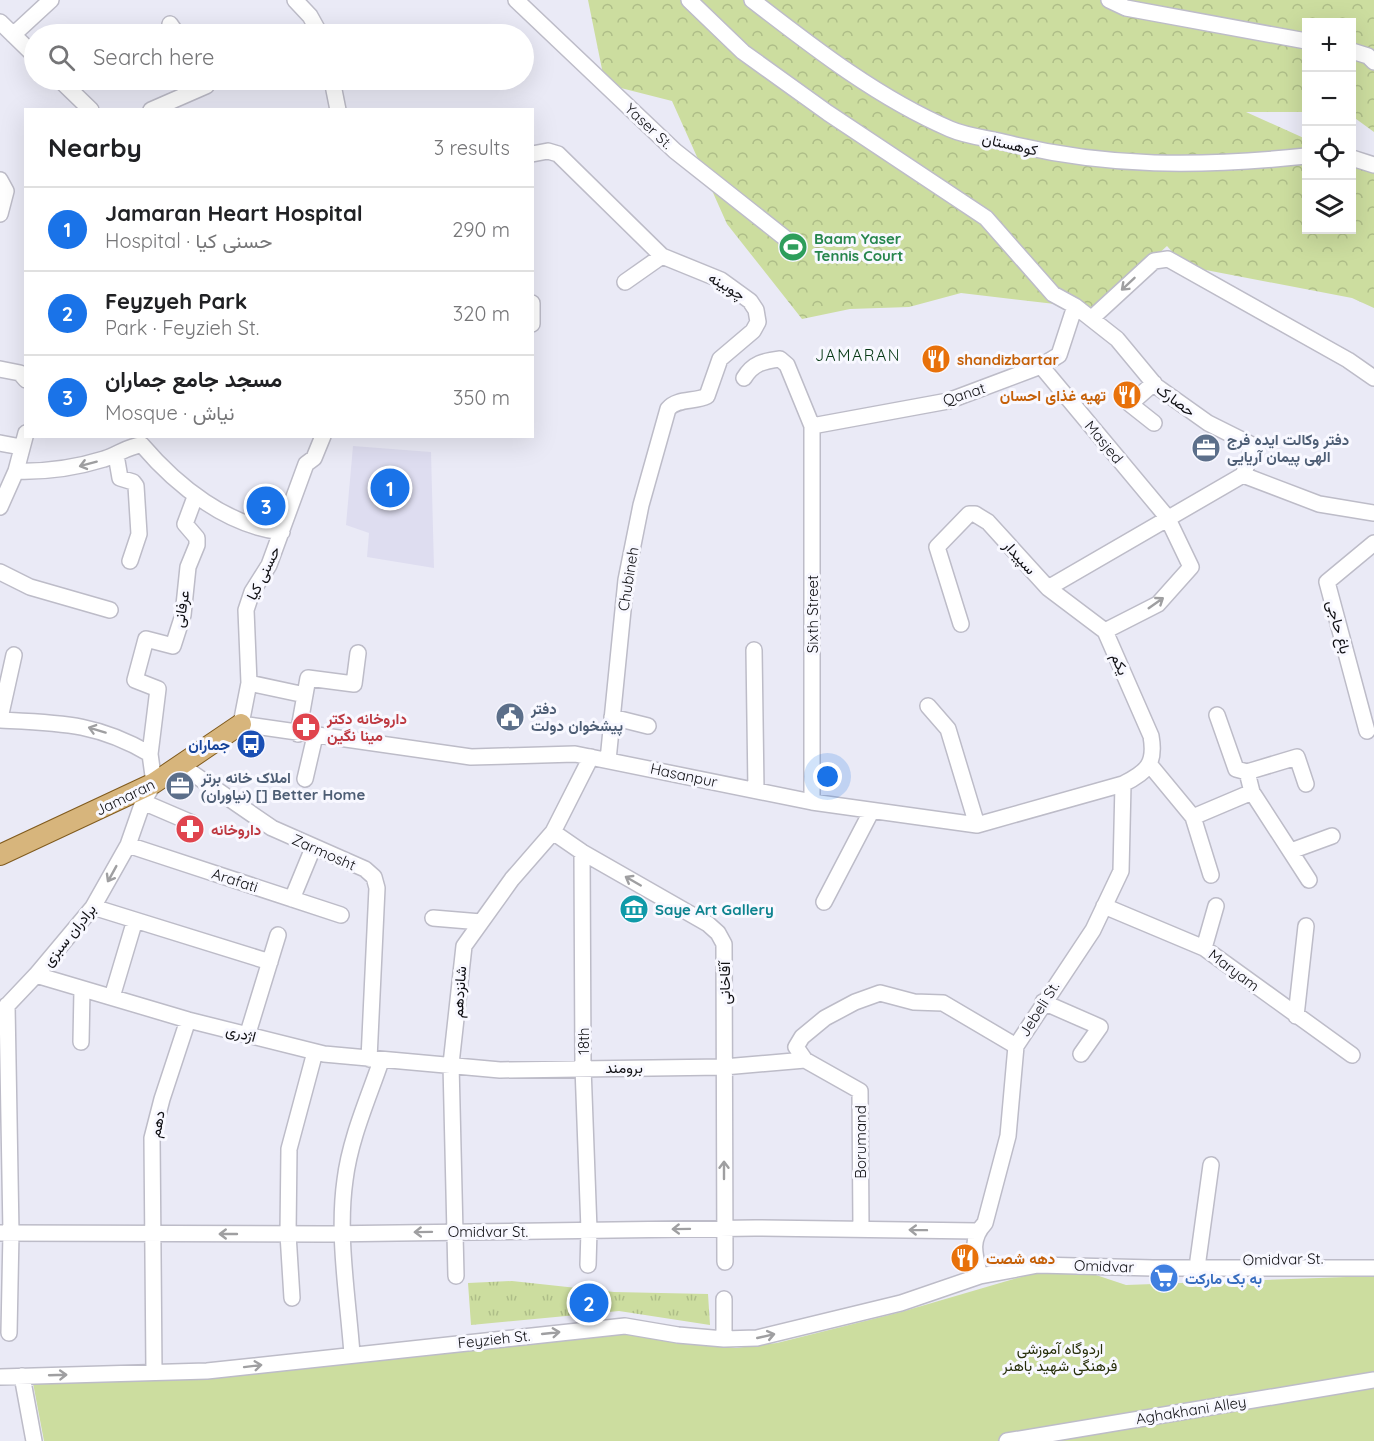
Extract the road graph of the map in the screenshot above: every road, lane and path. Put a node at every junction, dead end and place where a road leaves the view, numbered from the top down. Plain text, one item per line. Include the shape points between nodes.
1 (51, 0) edge
2 (295, 0) edge
3 (516, 0) edge
4 (689, 0) edge
5 (752, 0) edge
6 (1109, 0) edge
7 (0, 22) edge
8 (25, 24) edge
9 (314, 24) edge
10 (24, 25) edge
11 (13, 35) junction
12 (1302, 40) edge
13 (24, 45) edge
14 (1356, 52) edge
15 (1374, 62) edge
16 (71, 90) edge
17 (198, 90) edge
18 (334, 90) edge
19 (90, 108) edge
20 (156, 108) edge
21 (338, 108) edge
22 (534, 154) edge
23 (1302, 156) edge
24 (1356, 159) edge
25 (1374, 165) edge
26 (0, 180) edge
27 (0, 214) edge
28 (790, 242) dead end
29 (662, 256) junction
30 (625, 282) dead end
31 (1075, 306) junction
32 (1092, 318) junction
33 (1041, 366) junction
34 (0, 369) edge
35 (24, 378) edge
36 (744, 378) dead end
37 (1374, 378) edge
38 (1154, 383) junction
39 (1154, 423) dead end
40 (813, 426) junction
41 (322, 438) edge
42 (23, 440) edge
43 (0, 443) edge
44 (132, 444) edge
45 (16, 471) junction
46 (1243, 475) junction
47 (195, 497) junction
48 (0, 507) edge
49 (1374, 513) edge
50 (1167, 517) junction
51 (282, 532) junction
52 (1374, 543) edge
53 (130, 561) dead end
54 (0, 572) edge
55 (1048, 588) junction
56 (110, 610) dead end
57 (961, 624) dead end
58 (1105, 631) junction
59 (754, 650) dead end
60 (358, 653) dead end
61 (14, 655) dead end
62 (249, 683) junction
63 (304, 694) junction
64 (928, 706) dead end
65 (1217, 715) dead end
66 (612, 717) junction
67 (0, 719) edge
68 (241, 724) junction
69 (648, 726) dead end
70 (1367, 731) dead end
71 (298, 734) junction
72 (315, 736) junction
73 (150, 754) junction
74 (591, 757) junction
75 (608, 760) junction
76 (182, 765) junction
77 (1150, 765) junction
78 (1247, 772) junction
79 (305, 779) dead end
80 (154, 783) junction
81 (1123, 784) junction
82 (1306, 784) dead end
83 (756, 790) junction
84 (1252, 792) junction
85 (143, 802) junction
86 (812, 802) junction
87 (871, 812) junction
88 (1193, 817) junction
89 (192, 823) dead end
90 (977, 825) junction
91 (553, 832) junction
92 (1332, 836) dead end
93 (128, 845) junction
94 (313, 848) junction
95 (1291, 851) junction
96 (582, 852) junction
97 (0, 855) edge
98 (1211, 875) dead end
99 (1309, 880) dead end
100 (292, 899) junction
101 (824, 902) dead end
102 (1104, 906) junction
103 (1216, 906) dead end
104 (93, 907) junction
105 (341, 915) dead end
106 (433, 918) dead end
107 (135, 920) junction
108 (481, 922) junction
109 (1306, 926) dead end
110 (278, 935) dead end
111 (1204, 948) junction
112 (270, 962) junction
113 (36, 975) junction
114 (82, 990) junction
115 (112, 997) junction
116 (1043, 1002) junction
117 (2, 1008) edge
118 (1296, 1016) junction
119 (188, 1020) junction
120 (248, 1033) junction
121 (81, 1042) dead end
122 (1016, 1046) junction
123 (315, 1052) junction
124 (1081, 1054) dead end
125 (1352, 1055) dead end
126 (375, 1060) junction
127 (805, 1060) junction
128 (451, 1064) junction
129 (583, 1067) junction
130 (724, 1067) junction
131 (1211, 1165) dead end
132 (723, 1228) junction
133 (861, 1229) junction
134 (589, 1230) junction
135 (453, 1231) junction
136 (5, 1233) edge
137 (155, 1233) junction
138 (288, 1234) junction
139 (344, 1234) junction
140 (975, 1238) junction
141 (1374, 1258) edge
142 (1198, 1260) junction
143 (1037, 1261) junction
144 (725, 1262) dead end
145 (588, 1265) dead end
146 (1374, 1268) edge
147 (979, 1273) junction
148 (456, 1276) dead end
149 (292, 1298) dead end
150 (724, 1299) dead end
151 (9, 1334) dead end
152 (724, 1339) junction
153 (352, 1354) junction
154 (154, 1372) junction
155 (22, 1376) junction
156 (0, 1377) edge
157 (1374, 1380) edge
158 (34, 1441) edge
159 (1007, 1441) edge

1 - 8 street
2 - 9 street
3 - 28 street, Yaser St. via 675,151
4 - 31 street via 743,51 986,218 1053,294
5 - 23 street, کوهستان via 887,98 952,130 1038,151 1114,162 1189,165
6 - 12 street via 1126,8
7 - 11 street
10 - 11 street
11 - 13 street
14 - 15 street
16 - 19 street
17 - 20 street
18 - 21 street
22 - 29 street via 558,154
24 - 25 street
26 - 27 street via 6,191
29 - 30 street
29 - 66 street, Chubineh via 721,280 750,301 758,321 753,331 720,359 706,396 677,402 668,409 641,505 626,580
31 - 32 street, حصارک
31 - 33 street, Qanat via 1059,355
37 -> 32 street via 1168,259 1154,261
32 - 38 street, حصارک via 1117,339
33 - 40 street, Qanat via 948,401
33 - 50 street, Masjed
34 - 35 street via 20,373
36 - 40 street via 749,368 780,359 787,365
38 - 39 street via 1130,404
38 - 46 street, حصارک via 1209,423 1250,444 1251,455
40 - 86 street, Sixth Street
41 - 51 street, حسنی کیا via 314,458 306,464
42 - 43 street
42 - 45 street
44 -> 45 street via 83,466
44 - 47 street
44 - 53 street via 120,478 136,486 139,534
45 - 48 street
46 - 49 street via 1319,504
46 - 50 street, سپیدار
47 - 51 street via 262,530
47 - 73 street, عرفانی via 185,524 197,538 197,545 188,567 181,626 173,646 146,639 135,680 158,689
50 - 55 street, سپیدار
58 -> 50 street, Masjed via 1158,603 1191,567
51 - 62 street, حسنی کیا via 246,610
52 - 70 street, باغ حاجی via 1327,582
54 - 56 street via 30,587
55 - 57 street, سپیدار via 988,522 969,514 937,547
55 - 58 street, یکم
58 - 77 street, یکم via 1151,736
59 - 83 street
60 - 63 street via 354,684 308,678
61 - 67 street
62 - 63 street
62 - 68 street, حسنی کیا
63 - 71 street
64 - 90 street via 948,729
65 - 78 street via 1236,769
66 - 69 street
66 - 75 street, Chubineh
73 -> 67 street via 124,739 89,727
68 - 71 street, Hasanpur
68 - 76 main road, Jamaran
71 - 72 street, Hasanpur
72 - 74 street, Hasanpur via 471,757 561,753
72 - 79 street
73 - 80 street, عرفانی
74 - 75 street, Hasanpur
74 - 91 street, شانزدهم
75 - 83 street, Hasanpur
76 - 80 main road, Jamaran
76 - 94 street, Zarmosht via 272,828
77 - 81 street
77 - 88 street
78 - 82 street via 1297,757
78 - 84 street
80 - 85 street, برادران سبزی
80 - 97 main road, Jamaran
81 - 90 street, Hasanpur
81 - 102 street, Jebeli St. via 1121,871
83 - 86 street, Hasanpur
84 - 88 street
84 - 95 street
85 - 89 street
85 - 93 street, برادران سبزی
86 - 87 street, Hasanpur
87 - 90 street, Hasanpur
87 - 101 street
88 - 98 street
91 - 96 street, آقاخانی
91 - 108 street, شانزدهم
92 - 95 street
93 - 100 street, Arafati
93 -> 104 street, برادران سبزی
94 - 100 street
94 - 126 street, Zarmosht via 374,877
95 - 99 street
96 - 129 street, 18th
130 -> 96 street, آقاخانی via 724,944 718,933
100 - 105 street, Arafati
102 - 111 street, Maryam
102 - 116 street, Jebeli St. via 1093,930
103 - 111 street
104 - 107 street
104 - 113 street, برادران سبزی
106 - 108 street
107 - 112 street
107 - 115 street
108 - 128 street, شانزدهم via 464,946 461,958
109 - 118 street
110 - 112 street
111 - 118 street, Maryam
112 - 120 street
113 - 114 street, اژدری
113 - 117 street, برادران سبزی
114 - 115 street, اژدری
114 - 121 street
115 - 119 street, اژدری
116 - 122 street, Jebeli St.
116 - 124 street via 1100,1027
117 - 136 street
118 - 125 street, Maryam
119 - 120 street, اژدری
119 - 137 street, دهم via 152,1138
120 - 123 street, اژدری
122 - 127 street via 943,1003 914,1002 880,993 825,1018 801,1037 796,1047
122 - 140 street, Jebeli St. via 1008,1136 985,1223
123 - 126 street, اژدری
123 - 138 street via 289,1149
126 - 128 street, اژدری
126 - 139 street, Zarmosht via 345,1180
127 - 130 street
127 - 133 street, Borumand via 860,1091
128 - 129 street, برومند via 500,1070
128 - 135 street, شانزدهم
129 - 130 street, برومند
129 - 134 street, 18th
132 -> 130 street, آقاخانی
131 - 142 street
132 - 133 street, Omidvar St.
132 -> 134 street, Omidvar St.
132 - 144 street, آقاخانی
140 -> 133 street, Omidvar St.
134 - 135 street, Omidvar St.
134 - 145 street, 18th
135 -> 139 street, Omidvar St.
135 - 148 street, شانزدهم
136 - 137 street, Omidvar St.
136 - 151 street
138 -> 137 street, Omidvar St.
137 - 154 street, دهم
138 - 139 street, Omidvar St.
138 - 149 street
139 - 153 street, Zarmosht
140 - 147 street
141 - 142 street, Omidvar St.
142 - 143 street, Omidvar St.
143 - 146 street, Omidvar via 1153,1268
143 - 147 street, Omidvar St.
152 -> 147 street, Feyzieh St. via 757,1338 901,1303
150 - 152 street
153 -> 152 street, Feyzieh St. via 625,1326
154 -> 153 street, Feyzieh St. via 207,1371
155 -> 154 street, Feyzieh St.
155 - 156 street, Feyzieh St.
155 - 158 street
157 - 159 street, Aghakhani Alley

